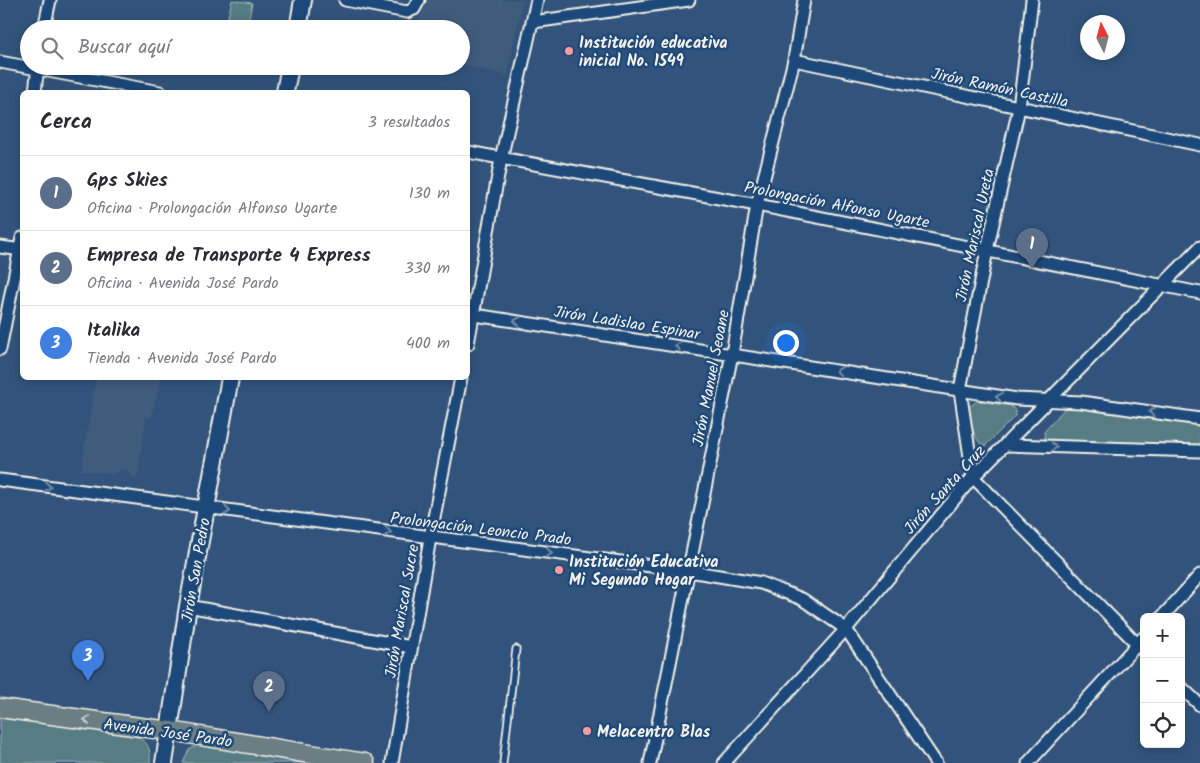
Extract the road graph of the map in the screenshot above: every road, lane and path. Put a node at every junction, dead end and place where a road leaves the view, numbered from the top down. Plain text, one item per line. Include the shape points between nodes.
1 (50, 0) edge
2 (303, 0) edge
3 (345, 0) edge
4 (419, 0) edge
5 (538, 0) edge
6 (689, 0) edge
7 (804, 0) edge
8 (1032, 0) edge
9 (619, 5) edge
10 (46, 20) edge
11 (300, 20) edge
12 (533, 22) junction
13 (794, 60) junction
14 (0, 62) edge
15 (20, 65) edge
16 (37, 75) edge
17 (74, 75) edge
18 (288, 75) edge
19 (36, 90) edge
20 (150, 90) edge
21 (285, 90) edge
22 (1019, 108) junction
23 (1200, 145) edge
24 (470, 152) edge
25 (501, 159) junction
26 (757, 205) junction
27 (0, 246) edge
28 (20, 246) edge
29 (1200, 246) edge
30 (987, 250) junction
31 (20, 255) edge
32 (1164, 286) junction
33 (1200, 292) edge
34 (470, 314) edge
35 (0, 348) edge
36 (732, 354) junction
37 (230, 380) edge
38 (461, 380) edge
39 (960, 390) junction
40 (1048, 401) junction
41 (1200, 419) edge
42 (1006, 445) junction
43 (1200, 451) edge
44 (974, 477) junction
45 (0, 480) edge
46 (205, 508) junction
47 (430, 538) junction
48 (689, 571) junction
49 (1200, 575) edge
50 (188, 606) junction
51 (1166, 613) edge
52 (846, 629) junction
53 (1140, 643) edge
54 (1140, 645) edge
55 (411, 647) junction
56 (516, 649) dead end
57 (1185, 691) edge
58 (1200, 705) edge
59 (0, 708) edge
60 (170, 731) junction
61 (164, 763) edge
62 (365, 763) edge
63 (392, 763) edge
64 (503, 763) edge
65 (650, 763) edge
66 (724, 763) edge
67 (936, 763) edge
68 (1028, 763) edge

1 - 10 street
2 - 11 main road
3 - 4 street via 407,12 414,9
5 - 12 street
6 - 9 street
7 - 13 street, Jirón Manuel Seoane
8 - 22 street, Jirón Mariscal Ureta
9 - 12 street
12 - 25 street
13 - 22 street, Jirón Ramón Castilla
13 - 26 street, Jirón Manuel Seoane
14 - 15 street
16 - 19 street
17 - 20 street
18 - 21 main road
22 - 23 street, Jirón Ramón Castilla
22 - 30 street, Jirón Mariscal Ureta
24 - 25 street, Prolongación Alfonso Ugarte
25 - 26 street, Prolongación Alfonso Ugarte
25 - 34 street
26 - 30 street, Prolongación Alfonso Ugarte
26 - 36 street, Jirón Manuel Seoane
27 - 28 street
29 - 32 street, Jirón Santa Cruz
30 - 32 street, Prolongación Alfonso Ugarte
30 - 39 street, Jirón Mariscal Ureta
31 - 35 street
32 - 33 street, Prolongación Alfonso Ugarte
32 - 40 street, Jirón Santa Cruz
36 -> 34 street, Jirón Ladislao Espinar
39 -> 36 street, Jirón Ladislao Espinar
36 - 48 street, Jirón Manuel Seoane
37 - 46 main road, Jirón San Pedro
38 - 47 street, Jirón Mariscal Sucre
40 -> 39 street, Jirón Ladislao Espinar
39 - 44 street, Jirón Mariscal Ureta
41 -> 40 street, Jirón Ladislao Espinar via 1081,402
40 - 42 street, Jirón Santa Cruz
42 -> 43 street
42 - 44 street, Jirón Santa Cruz
44 - 52 street, Jirón Santa Cruz
44 - 53 street
45 -> 46 street, Prolongación Leoncio Prado
46 -> 47 street, Prolongación Leoncio Prado
46 - 50 main road, Jirón San Pedro
47 -> 48 street, Prolongación Leoncio Prado
47 - 55 street, Jirón Mariscal Sucre
48 - 52 street, Prolongación Leoncio Prado via 761,583 802,599
48 - 65 street, Jirón Manuel Seoane
49 - 51 street
50 - 55 street
50 - 60 main road, Jirón San Pedro
52 - 66 street, Jirón Santa Cruz
52 - 67 street, Prolongación Leoncio Prado
54 - 68 street
55 - 63 street, Jirón Mariscal Sucre
56 - 64 lane
57 - 58 street
60 -> 59 main road, Avenida José Pardo
60 - 61 main road, Jirón San Pedro
60 - 62 main road, Avenida José Pardo

